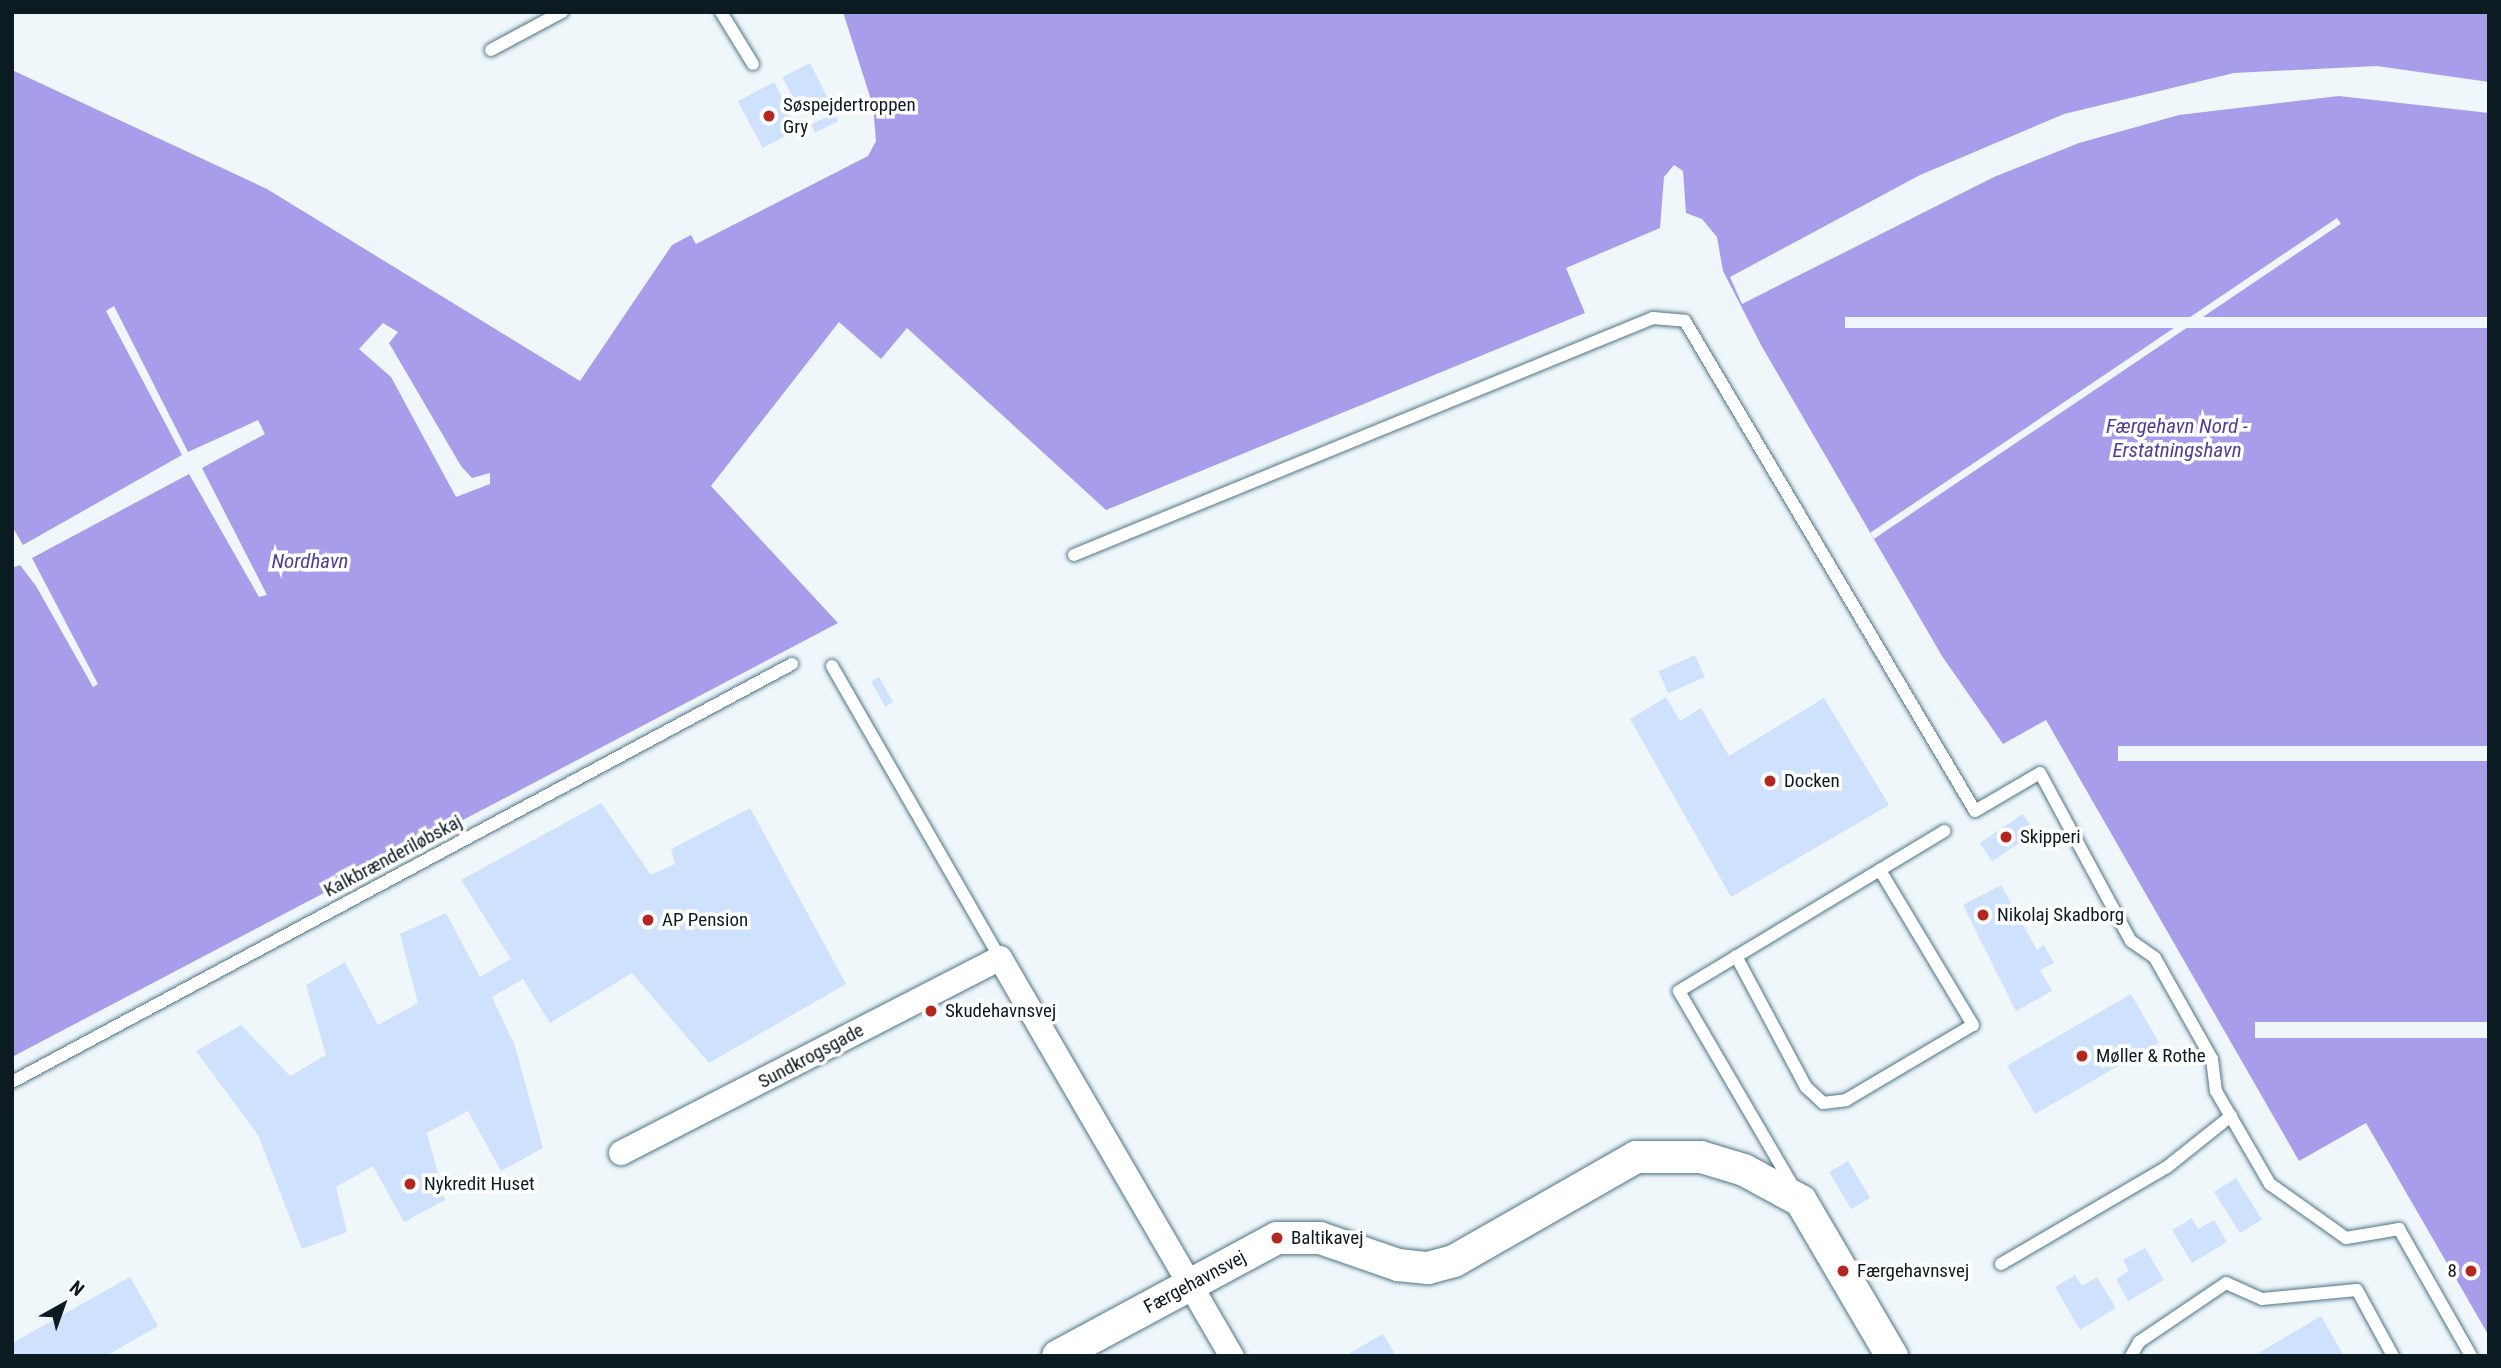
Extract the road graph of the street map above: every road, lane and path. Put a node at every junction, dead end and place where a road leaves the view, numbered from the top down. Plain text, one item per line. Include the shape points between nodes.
1 (562, 12) edge
2 (722, 12) edge
3 (491, 50) dead end
4 (753, 64) dead end
5 (1074, 555) dead end
6 (792, 664) dead end
7 (832, 666) dead end
8 (1944, 831) dead end
9 (1880, 870) junction
10 (1736, 956) junction
11 (1000, 958) junction
12 (12, 1082) edge
13 (2231, 1116) junction
14 (621, 1153) dead end
15 (1801, 1201) junction
16 (2001, 1264) dead end
17 (1190, 1285) junction
18 (1058, 1356) edge
19 (1232, 1356) edge
20 (1892, 1356) edge
21 (2131, 1356) edge
22 (2393, 1356) edge
23 (2471, 1356) edge

1 - 3 lane
2 - 4 lane
5 - 13 lane via 1653,318 1685,321 1975,811 2040,773 2131,941 2155,958 2206,1048 2216,1091
6 - 12 lane, Kalkbrænderiløbskaj
7 - 11 lane
8 - 9 lane
9 - 10 lane
9 - 10 lane via 1973,1025 1950,1039 1846,1100 1823,1103 1806,1087
10 - 15 lane via 1679,990
11 - 14 street, Sundkrogsgade
11 - 17 street
13 - 16 lane via 2167,1167
13 - 23 lane via 2270,1184 2346,1238 2399,1229
15 - 17 street, Færgehavnsvej via 1744,1170 1701,1157 1636,1157 1454,1261 1428,1268 1398,1265 1320,1238 1277,1238
15 - 20 street
17 - 18 street, Færgehavnsvej
17 - 19 street
21 - 22 lane via 2138,1342 2226,1283 2262,1299 2357,1290

